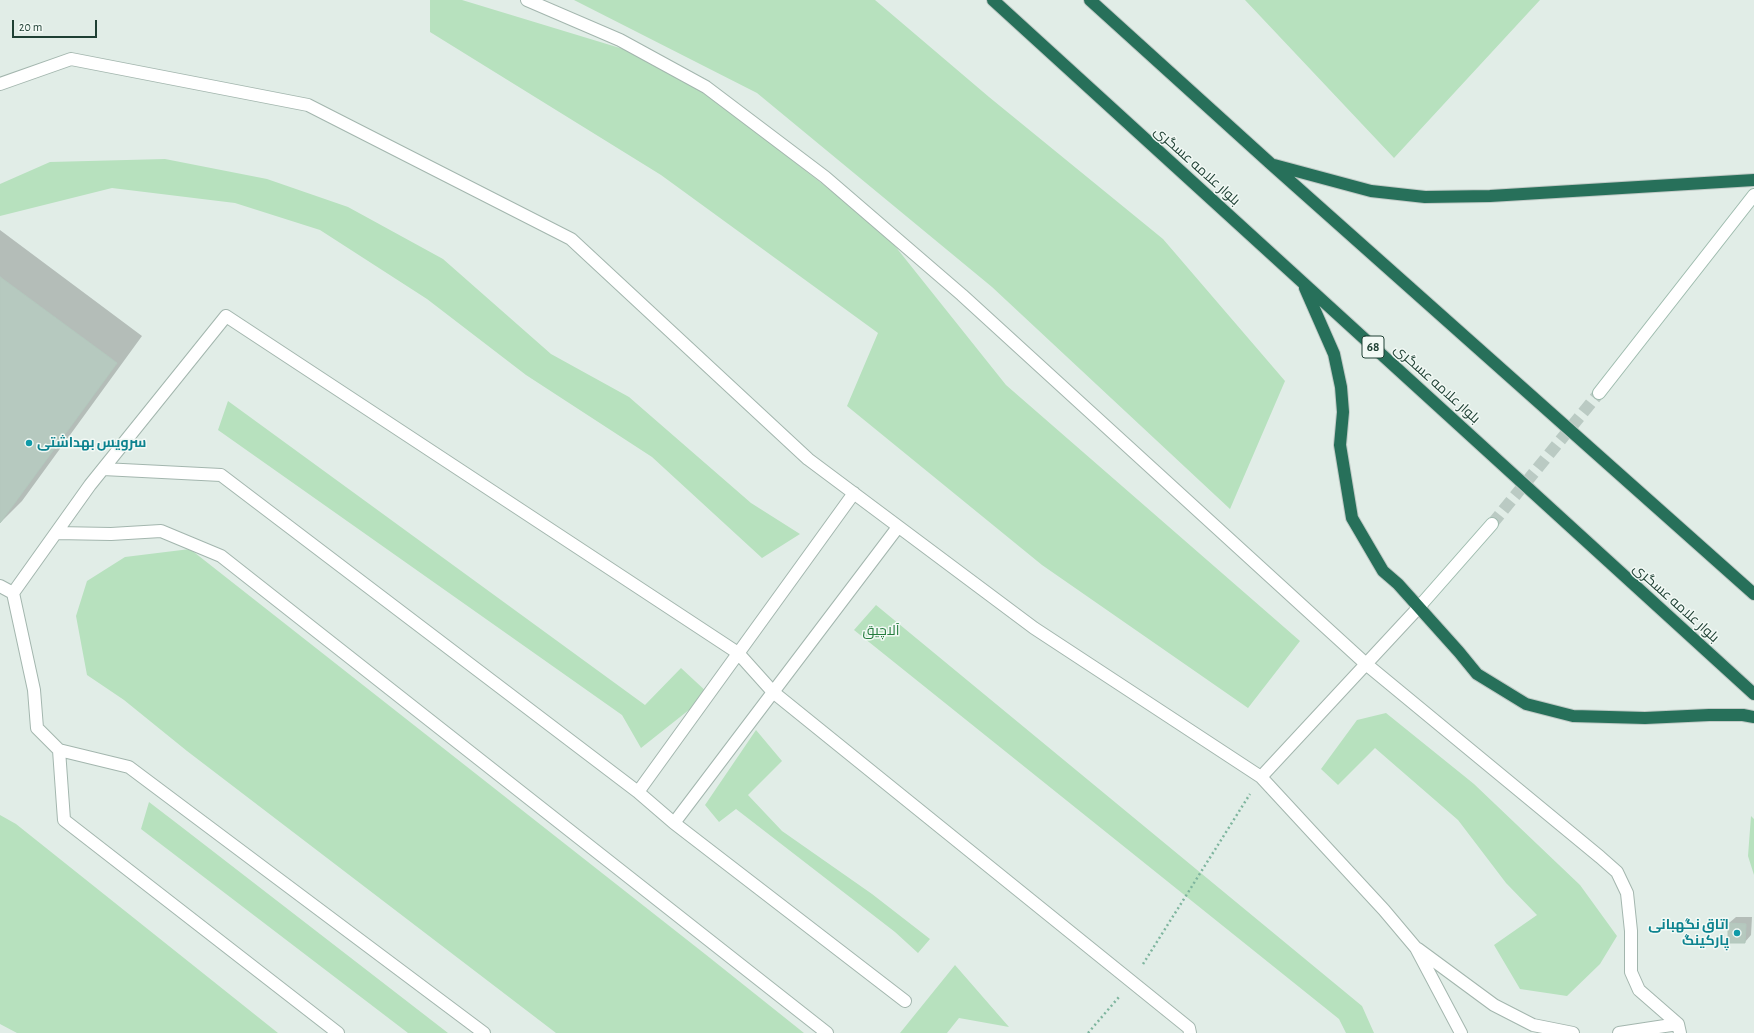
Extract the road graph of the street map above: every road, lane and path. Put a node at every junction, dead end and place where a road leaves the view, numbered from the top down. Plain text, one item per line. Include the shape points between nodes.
1 (527, 0) edge
2 (993, 0) edge
3 (1090, 0) edge
4 (0, 84) edge
5 (1271, 164) junction
6 (1754, 180) edge
7 (1754, 195) edge
8 (1303, 283) junction
9 (1599, 393) tunnel mouth
10 (103, 468) junction
11 (854, 494) junction
12 (1492, 524) tunnel mouth
13 (898, 527) junction
14 (56, 532) junction
15 (0, 586) edge
16 (13, 593) junction
17 (1754, 594) edge
18 (1419, 607) junction
19 (738, 653) junction
20 (1366, 664) junction
21 (773, 692) junction
22 (1754, 694) edge
23 (1754, 716) edge
24 (59, 750) junction
25 (1261, 777) junction
26 (638, 792) junction
27 (674, 823) junction
28 (1416, 948) junction
29 (1132, 982) junction
30 (905, 1001) dead end
31 (1679, 1028) edge
32 (338, 1033) edge
33 (484, 1033) edge
34 (827, 1033) edge
35 (1088, 1033) edge
36 (1190, 1033) edge
37 (1461, 1033) edge
38 (1573, 1033) edge
39 (1619, 1033) edge

1 - 20 street via 620,40 706,87 826,177 962,295
2 - 8 highway, بلوار علامه عسگری / 68
3 - 5 highway
4 - 11 street via 71,59 308,105 571,238 808,459
5 - 6 highway via 1371,192 1425,197 1498,196
5 - 17 highway
7 - 9 street
8 - 18 highway via 1334,354 1341,387 1343,412 1340,446 1352,518 1383,571
8 - 22 highway, بلوار علامه عسگری / 68
10 - 14 street
10 - 19 street via 226,316
10 - 26 street via 221,475
11 - 13 street
11 - 19 street
12 - 18 street
13 - 21 street
13 - 25 street via 1034,628
14 - 16 street
14 - 34 street via 111,534 161,531 221,556
15 - 16 street
16 - 24 street via 34,690 37,728
18 - 20 street
18 - 23 highway via 1477,674 1526,704 1573,716
19 - 21 street
19 - 26 street
20 - 25 street
20 - 31 street via 1617,872 1627,893 1631,931 1631,972 1639,990
21 - 27 street
21 - 29 street
24 - 32 street via 64,820
24 - 33 street via 128,767
25 - 28 street
25 - 29 path
26 - 27 street
27 - 30 street
28 - 37 street
28 - 38 street via 1494,1005 1533,1025
29 - 35 path
29 - 36 street via 1189,1028
31 - 39 street

